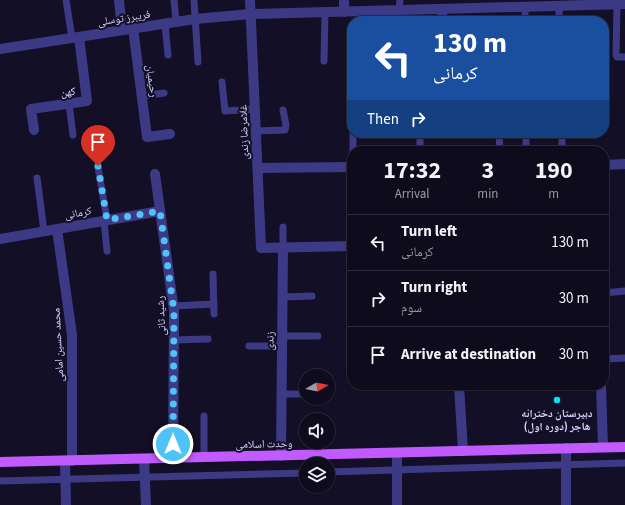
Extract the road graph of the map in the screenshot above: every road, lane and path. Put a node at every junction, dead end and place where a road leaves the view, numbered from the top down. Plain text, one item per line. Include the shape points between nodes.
1 (66, 0) edge
2 (119, 0) edge
3 (174, 0) edge
4 (194, 0) edge
5 (250, 0) edge
6 (344, 0) edge
7 (471, 4) edge
8 (621, 4) edge
9 (400, 5) edge
10 (559, 6) junction
11 (525, 7) junction
12 (442, 9) junction
13 (325, 12) junction
14 (344, 12) junction
15 (251, 14) junction
16 (383, 16) edge
17 (442, 16) edge
18 (525, 16) edge
19 (559, 16) edge
20 (195, 19) junction
21 (176, 22) junction
22 (165, 24) junction
23 (128, 29) junction
24 (76, 37) junction
25 (0, 49) edge
26 (168, 55) dead end
27 (625, 57) edge
28 (324, 61) dead end
29 (198, 62) dead end
30 (222, 82) dead end
31 (164, 93) dead end
32 (142, 96) junction
33 (69, 104) junction
34 (256, 109) junction
35 (283, 110) dead end
36 (34, 130) dead end
37 (256, 131) junction
38 (170, 134) dead end
39 (74, 135) dead end
40 (625, 164) edge
41 (609, 165) edge
42 (98, 166) dead end
43 (347, 167) edge
44 (258, 168) junction
45 (155, 174) dead end
46 (37, 178) dead end
47 (160, 211) junction
48 (105, 220) junction
49 (283, 227) dead end
50 (57, 229) junction
51 (44, 231) junction
52 (0, 239) edge
53 (347, 246) edge
54 (283, 248) junction
55 (107, 251) dead end
56 (213, 274) dead end
57 (625, 291) edge
58 (609, 293) edge
59 (312, 296) dead end
60 (282, 297) junction
61 (214, 304) junction
62 (174, 306) junction
63 (214, 314) dead end
64 (318, 336) dead end
65 (208, 339) dead end
66 (174, 340) junction
67 (282, 341) junction
68 (249, 346) dead end
69 (625, 358) edge
70 (609, 359) edge
71 (459, 390) edge
72 (601, 390) edge
73 (282, 394) junction
74 (299, 394) edge
75 (204, 416) dead end
76 (603, 447) junction
77 (625, 447) edge
78 (566, 448) junction
79 (463, 451) junction
80 (397, 453) junction
81 (281, 456) junction
82 (173, 458) junction
83 (204, 458) junction
84 (144, 459) junction
85 (68, 461) junction
86 (0, 462) edge
87 (625, 463) edge
88 (566, 464) junction
89 (397, 470) junction
90 (335, 472) edge
91 (299, 473) edge
92 (145, 477) junction
93 (65, 479) junction
94 (0, 481) edge
95 (397, 491) junction
96 (66, 505) edge
97 (146, 505) edge
98 (390, 505) edge
99 (397, 505) edge
100 (566, 505) edge

1 - 24 lane
2 - 23 street, رحیمیان
3 - 21 lane
4 - 20 lane
5 - 15 street, غلامرضا زندی
6 - 14 street
7 - 11 street, فریبرز توسلی
7 - 12 street, فریبرز توسلی
8 - 10 street, فریبرز توسلی
8 - 27 lane via 616,55 619,58
9 - 12 street, فریبرز توسلی
9 - 16 street, فریبرز توسلی
10 - 11 street, فریبرز توسلی
10 - 19 lane
11 - 18 lane
12 - 17 street
13 - 14 street, فریبرز توسلی
13 - 15 street, فریبرز توسلی
13 - 28 lane
14 - 16 street, فریبرز توسلی
15 - 20 street, فریبرز توسلی
15 - 34 street, غلامرضا زندی
20 - 21 street, فریبرز توسلی
20 - 29 lane
21 - 22 street, فریبرز توسلی
22 - 23 street, فریبرز توسلی
22 - 26 lane
23 - 24 street, فریبرز توسلی
23 - 32 street, رحیمیان
24 - 25 street, فریبرز توسلی
24 - 33 street, کهن via 87,102
30 - 34 lane via 225,111
31 - 32 lane
32 - 38 street, رحیمیان via 147,137
33 - 36 street, کهن via 31,109
33 - 39 lane
34 - 37 street, غلامرضا زندی
35 - 37 lane via 285,130
37 - 44 street, غلامرضا زندی
40 - 41 street
42 - 48 lane
43 - 44 street
44 - 54 street, غلامرضا زندی via 261,248
45 - 47 street, رشید ثانی
46 - 51 lane
47 - 48 street, کرمانی
47 - 62 street, رشید ثانی
48 - 50 street, کرمانی
48 - 55 lane
49 - 54 lane, زندی
50 - 51 street, کرمانی
50 - 85 street, محمد حسین امامی via 72,335
51 - 52 street, کرمانی
53 - 54 street
54 - 60 street, زندی
56 - 61 lane
57 - 58 lane
59 - 60 lane
60 - 67 street, زندی
61 - 62 lane
61 - 63 lane
62 - 66 street, رشید ثانی
64 - 67 lane
65 - 66 lane
66 - 82 street, رشید ثانی
67 - 68 lane
67 - 73 street, زندی
69 - 70 lane
71 - 79 street
72 - 76 street
73 - 74 lane
73 - 81 street, زندی
75 - 83 lane
76 - 77 main road, وحدت اسلامی
76 - 78 main road, وحدت اسلامی
78 - 79 main road, وحدت اسلامی
78 - 88 street
79 - 80 main road, وحدت اسلامی
80 - 81 main road, وحدت اسلامی
80 - 89 street
81 - 83 main road, وحدت اسلامی
82 - 83 main road, وحدت اسلامی
82 - 84 main road, وحدت اسلامی
84 - 85 main road, وحدت اسلامی
84 - 92 street
85 - 86 main road, وحدت اسلامی
85 - 93 street, محمد حسین امامی
87 - 88 lane
88 - 89 lane
88 - 100 street
89 - 90 lane
89 - 95 street
91 - 92 lane
92 - 93 lane
92 - 97 street
93 - 94 lane
93 - 96 street, محمد حسین امامی
95 - 98 street
95 - 99 street

